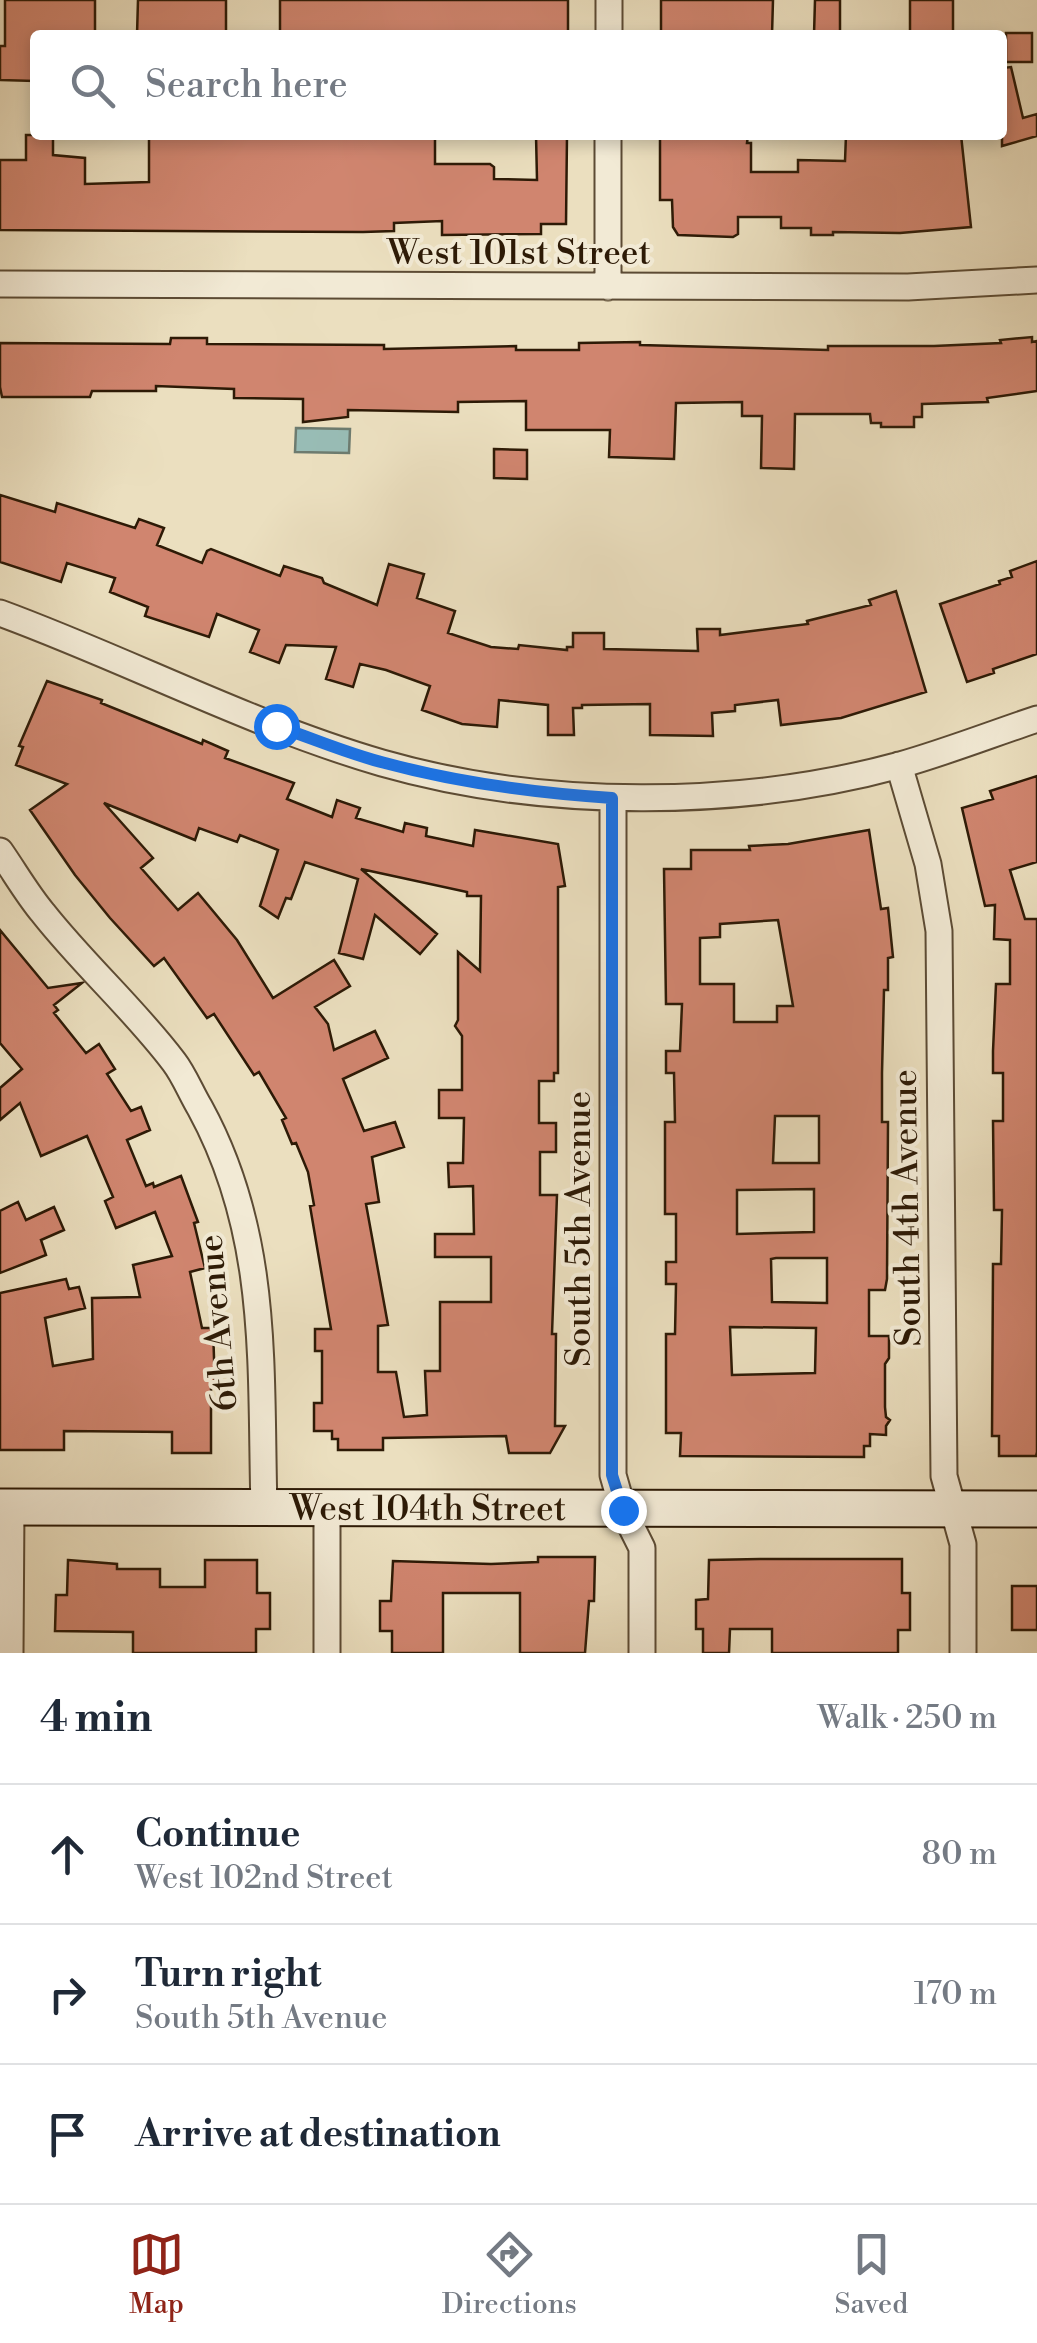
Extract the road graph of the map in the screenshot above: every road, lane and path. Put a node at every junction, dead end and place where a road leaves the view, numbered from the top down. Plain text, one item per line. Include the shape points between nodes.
1 (609, 0) edge
2 (608, 30) edge
3 (608, 140) edge
4 (1037, 280) edge
5 (0, 284) edge
6 (608, 287) junction
7 (0, 613) edge
8 (1037, 718) edge
9 (899, 765) junction
10 (612, 798) junction
11 (0, 851) edge
12 (5, 1507) edge
13 (264, 1508) junction
14 (327, 1508) junction
15 (1037, 1509) edge
16 (623, 1510) junction
17 (954, 1510) junction
18 (10, 1653) edge
19 (327, 1653) edge
20 (642, 1653) edge
21 (963, 1653) edge

1 - 2 street
3 - 6 street
4 - 6 street, West 101st Street
5 - 6 street, West 101st Street
7 - 10 street via 382,763 457,780
8 - 9 street
9 - 10 street via 794,786
9 - 17 street, South 4th Avenue via 939,930 944,1476
10 - 16 street, South 5th Avenue via 612,1475
11 - 13 street, 6th Avenue via 43,914 176,1065 214,1133 252,1252
12 - 13 street, West 104th Street
12 - 18 street
13 - 14 street, West 104th Street
14 - 16 street, West 104th Street
14 - 19 street
15 - 17 street, West 104th Street
16 - 17 street, West 104th Street
16 - 20 street, South 5th Avenue via 642,1548
17 - 21 street, South 4th Avenue via 963,1544

